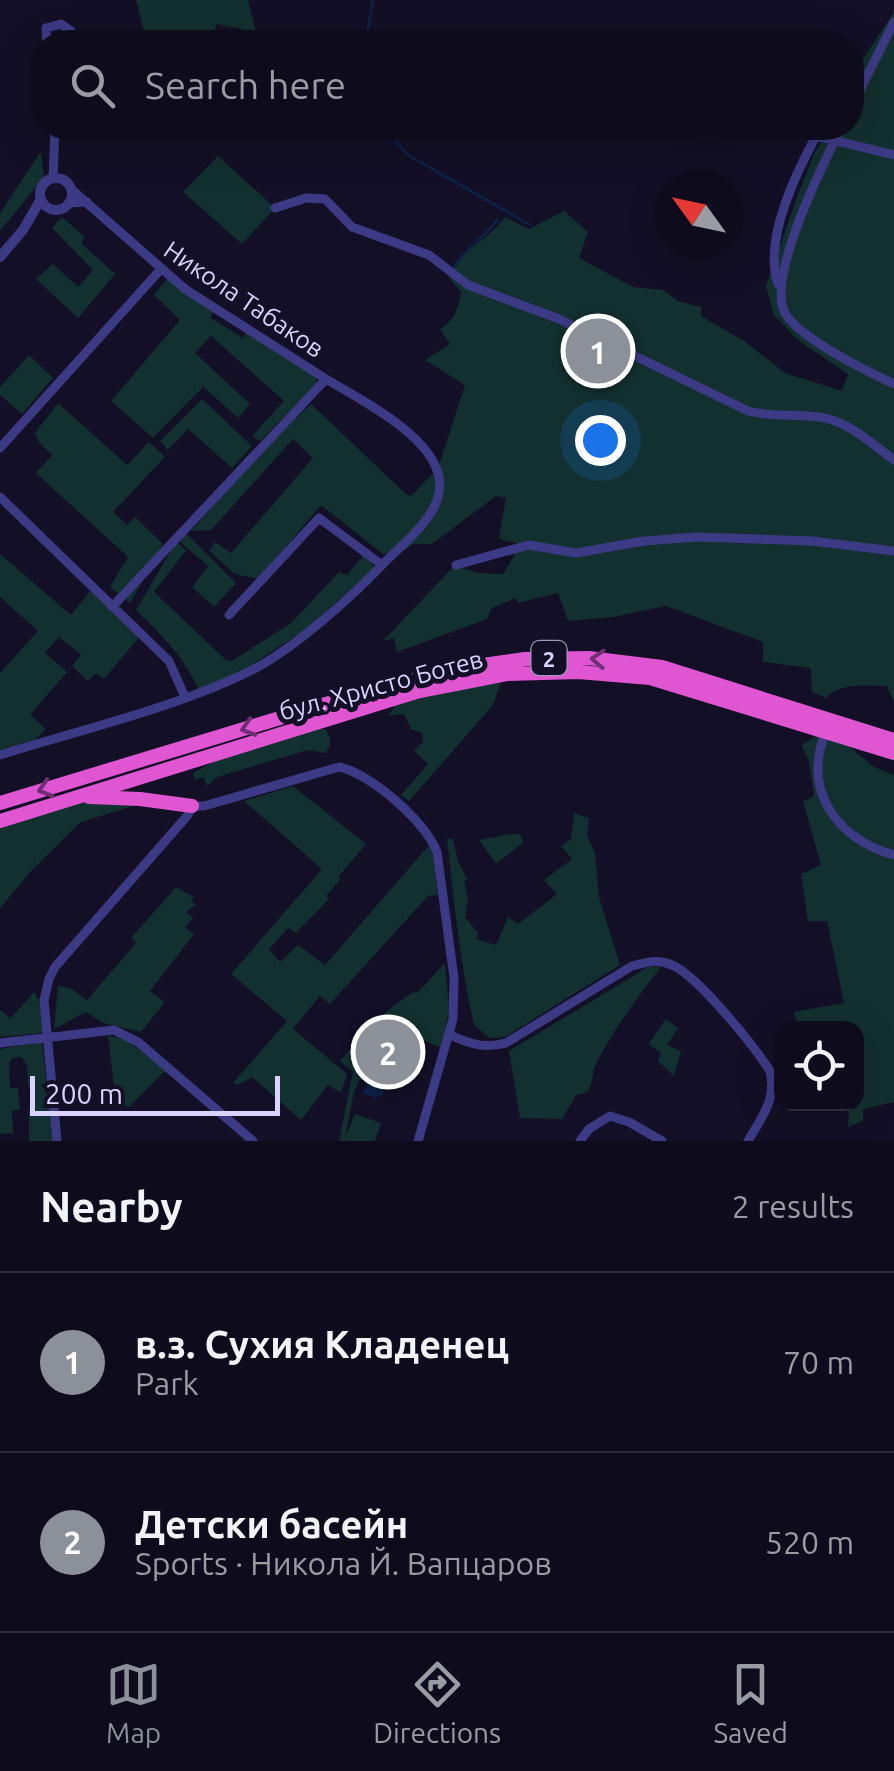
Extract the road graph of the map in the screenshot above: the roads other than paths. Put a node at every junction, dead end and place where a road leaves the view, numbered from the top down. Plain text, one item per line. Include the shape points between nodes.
1 (894, 22) edge
2 (46, 30) edge
3 (69, 30) edge
4 (864, 82) edge
5 (54, 140) edge
6 (814, 140) edge
7 (828, 140) edge
8 (834, 142) junction
9 (894, 156) edge
10 (52, 178) junction
11 (71, 189) junction
12 (41, 199) junction
13 (87, 202) junction
14 (68, 203) junction
15 (275, 208) dead end
16 (50, 209) junction
17 (23, 230) junction
18 (0, 257) edge
19 (161, 270) junction
20 (779, 288) junction
21 (326, 379) junction
22 (894, 384) edge
23 (0, 448) edge
24 (894, 460) edge
25 (0, 497) edge
26 (894, 552) edge
27 (382, 565) junction
28 (456, 565) dead end
29 (112, 607) junction
30 (230, 615) dead end
31 (184, 697) junction
32 (825, 734) dead end
33 (894, 740) edge
34 (894, 753) edge
35 (0, 755) edge
36 (118, 767) junction
37 (90, 776) junction
38 (146, 776) junction
39 (104, 788) junction
40 (118, 797) junction
41 (70, 798) junction
42 (140, 799) junction
43 (0, 804) edge
44 (192, 806) junction
45 (0, 821) edge
46 (894, 855) edge
47 (450, 1035) junction
48 (47, 1036) junction
49 (0, 1042) edge
50 (58, 1141) edge
51 (253, 1141) edge
52 (418, 1141) edge
53 (580, 1141) edge
54 (662, 1141) edge
55 (748, 1141) edge

1 - 4 street
2 - 3 street via 60,24
5 - 10 street
6 - 20 street via 778,236 773,263
7 - 8 street
8 - 9 street
8 - 20 street
10 - 11 street
10 - 12 street via 42,185
11 - 13 street, Никола Табаков
11 - 14 street
12 - 16 street
12 - 17 street
13 - 14 street
13 - 19 street, Никола Табаков
14 - 16 street
15 - 24 street via 324,199 352,227 429,256 468,286 559,319 748,411 836,421
16 - 17 street
17 - 18 street
19 - 21 street, Никола Табаков
19 - 23 street
20 - 22 street via 783,310 804,331
21 - 27 street via 416,440 439,470 432,509
21 - 29 street, Никола Табаков
25 - 29 street
26 - 28 street via 812,540 696,537 576,553 529,546
27 - 30 street via 318,518
27 - 31 street via 258,667
29 - 31 street via 168,661
31 - 35 street
32 - 46 street via 818,765 830,816
33 -> 36 highway, бул. Христо Ботев / 2 via 662,667 561,657 482,664 382,687
34 - 38 highway, бул. Христо Ботев / 2 via 650,678 543,672 434,688
36 - 37 highway, бул. Христо Ботев / 2
36 - 39 highway
37 - 39 highway
37 -> 43 highway, бул. Христо Ботев / 2
38 - 39 highway, бул. Христо Ботев / 2
38 - 42 highway via 136,786
39 - 40 highway
39 - 41 highway, бул. Христо Ботев / 2
40 - 41 highway
40 - 42 highway
41 - 45 highway, бул. Христо Ботев / 2
42 - 44 highway
44 - 47 street via 340,767 398,805 437,852 454,978
44 - 48 street via 55,968 44,993
47 - 52 street
47 - 55 street via 478,1046 506,1043 632,966 670,964 692,980 770,1071 770,1105
48 - 49 street
48 - 50 street
48 - 51 street via 114,1030 138,1042
53 - 54 street via 610,1116

